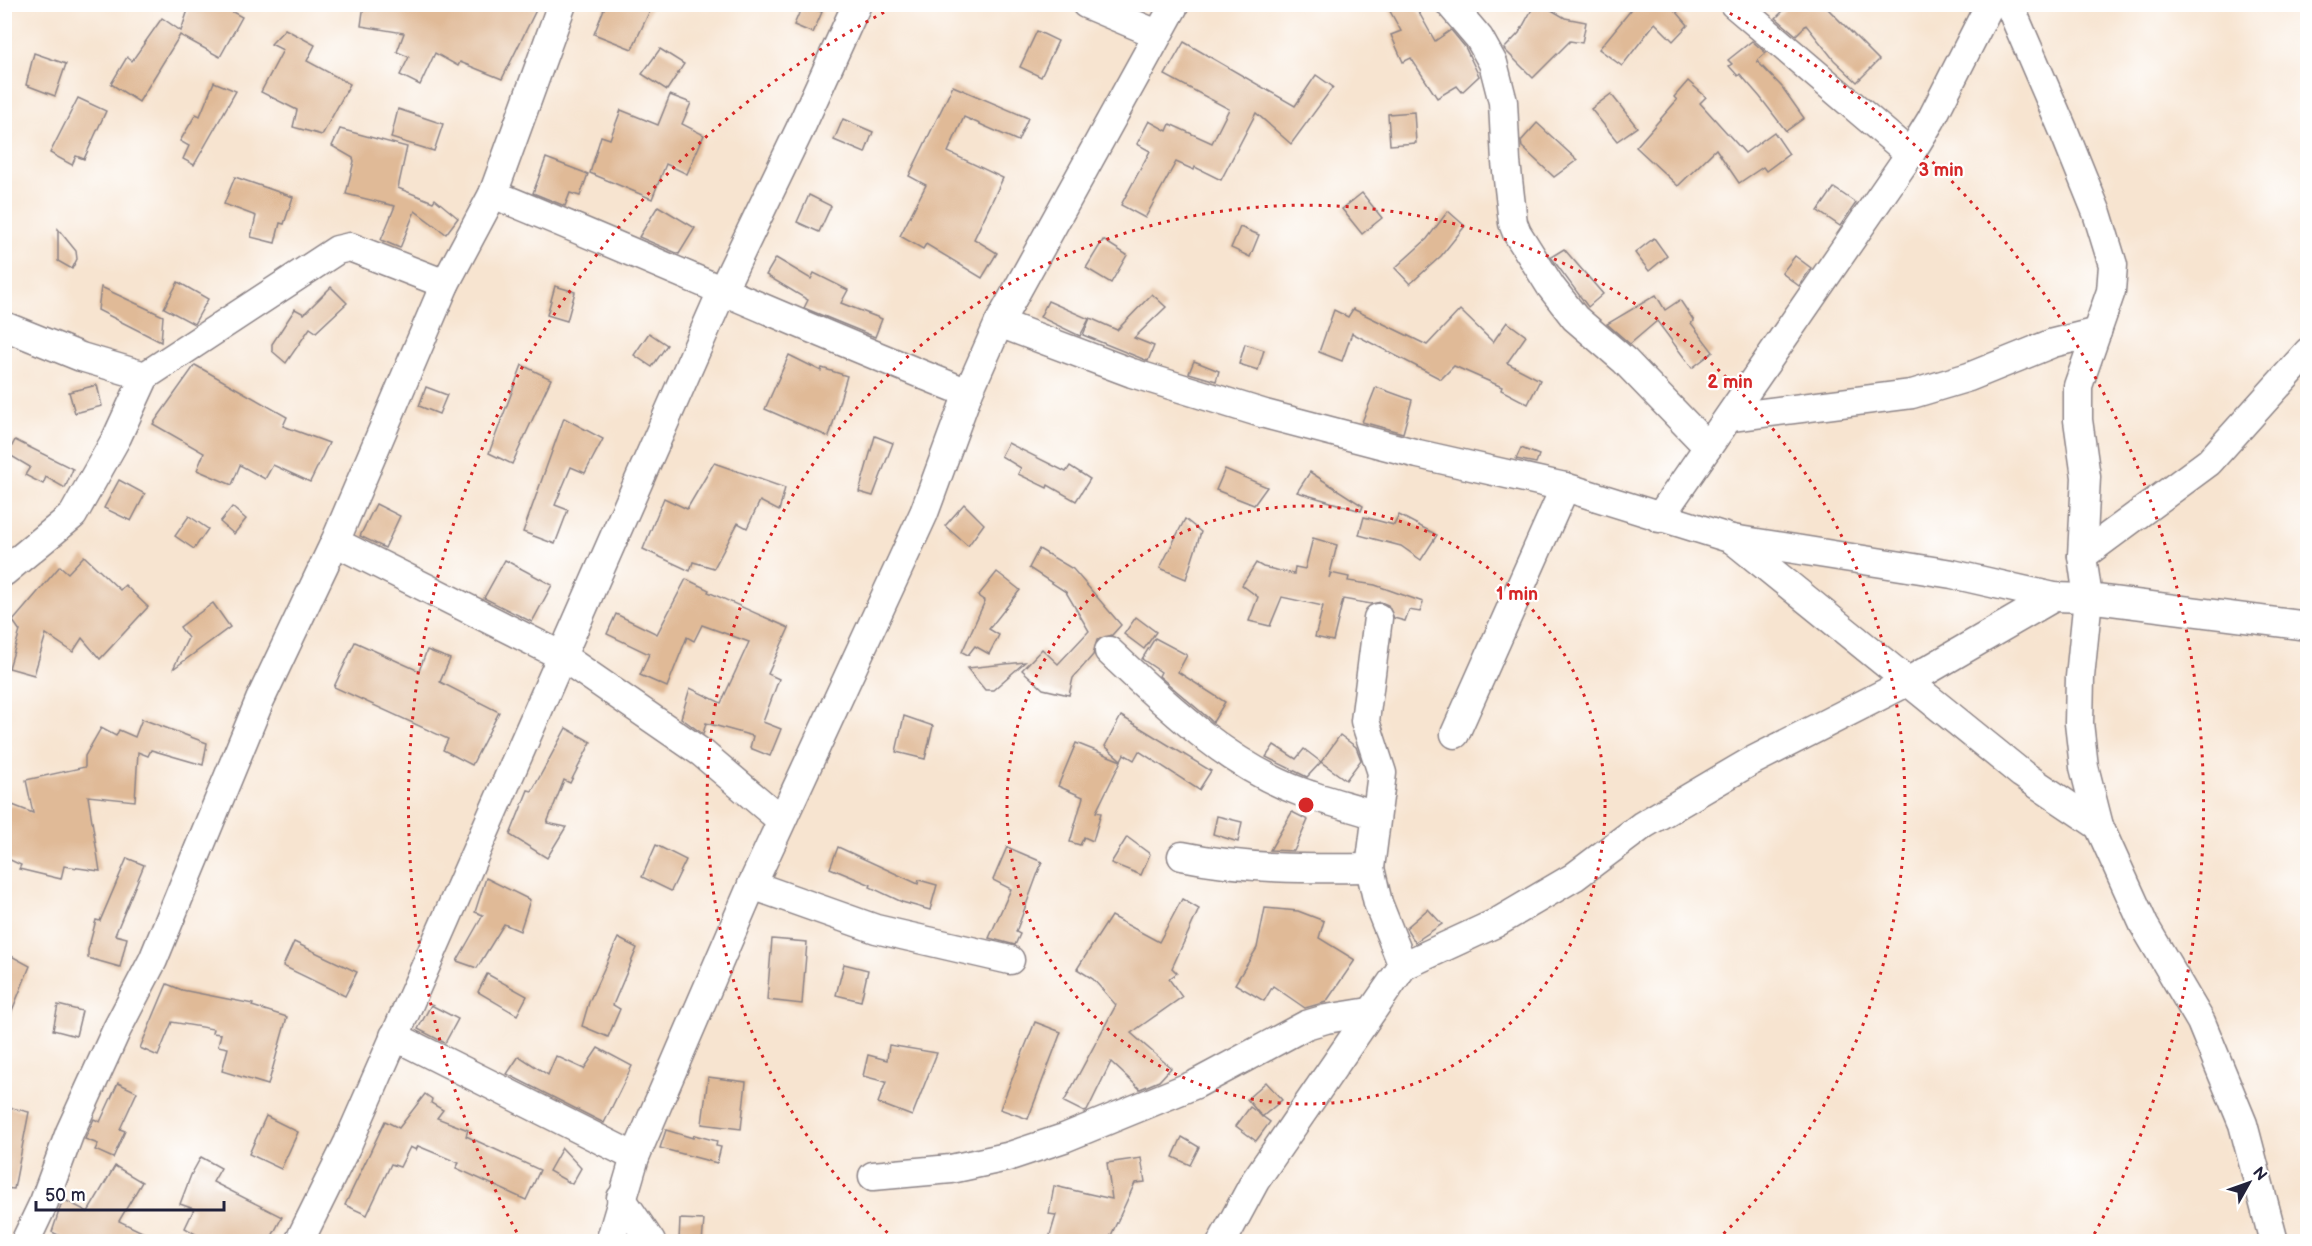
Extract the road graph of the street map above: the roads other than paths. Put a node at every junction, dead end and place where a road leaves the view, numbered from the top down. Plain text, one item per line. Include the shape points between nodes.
1 (562, 4) edge
2 (856, 4) edge
3 (1086, 4) edge
4 (1175, 4) edge
5 (1450, 4) edge
6 (1734, 4) edge
7 (1990, 4) edge
8 (2009, 4) edge
9 (1157, 34) junction
10 (1910, 154) junction
11 (493, 194) junction
12 (445, 284) junction
13 (723, 289) junction
14 (999, 323) junction
15 (4, 326) edge
16 (2097, 332) junction
17 (2307, 352) edge
18 (145, 376) junction
19 (968, 393) junction
20 (1731, 417) junction
21 (1708, 447) junction
22 (1565, 487) junction
23 (1659, 518) junction
24 (1732, 539) junction
25 (335, 542) junction
26 (2082, 556) junction
27 (4, 572) edge
28 (2054, 597) junction
29 (2088, 598) junction
30 (1378, 618) dead end
31 (2307, 626) edge
32 (1109, 651) dead end
33 (560, 655) junction
34 (1909, 681) junction
35 (1455, 734) dead end
36 (1376, 815) junction
37 (781, 820) junction
38 (2099, 826) junction
39 (1182, 856) dead end
40 (1370, 868) junction
41 (752, 885) junction
42 (1010, 960) dead end
43 (1403, 966) junction
44 (1369, 1012) junction
45 (394, 1036) junction
46 (635, 1157) junction
47 (873, 1176) dead end
48 (621, 1198) junction
49 (25, 1242) edge
50 (299, 1242) edge
51 (610, 1242) edge
52 (651, 1242) edge
53 (1222, 1242) edge
54 (2274, 1242) edge

1 - 11 street
2 - 13 street via 801,129
3 - 9 street
4 - 9 street
5 - 21 street via 1479,38 1493,63 1503,102 1506,162 1517,233 1575,318 1625,361
6 - 10 street
7 - 10 street
8 - 16 street via 2085,183 2113,265 2111,291
9 - 14 street
10 - 20 street
11 - 12 street
11 - 13 street
12 - 18 street via 350,247 337,250
12 - 25 street
13 - 19 street
13 - 33 street
14 - 19 street
14 - 22 street via 1132,374 1265,414
15 - 18 street via 81,357
16 - 20 street via 2054,343 1969,377 1912,394
16 - 26 street via 2078,386 2086,477
17 - 26 street via 2209,462
18 - 27 street via 117,437 73,515
19 - 37 street via 924,513
20 - 21 street
21 - 23 street
22 - 23 street
22 - 35 street
23 - 24 street
24 - 28 street via 1952,574
24 - 34 street
25 - 33 street
25 - 49 street via 260,700 153,960 70,1132
26 - 29 street
28 - 29 street
28 - 34 street
29 - 31 street
29 - 38 street via 2079,723 2084,767
30 - 36 street via 1365,721 1382,773
32 - 36 street via 1155,695 1247,765 1300,792
33 - 37 street via 702,753
33 - 45 street
34 - 38 street via 2022,774
34 - 43 street via 1750,762 1643,825 1574,877 1496,922
36 - 40 street
37 - 41 street
38 - 54 street via 2144,925 2201,1022 2242,1124
39 - 40 street via 1225,865 1283,869
40 - 43 street via 1378,903
41 - 42 street via 876,929
41 - 46 street
43 - 44 street
44 - 47 street via 1306,1025 1196,1084 1124,1116 1007,1157 951,1169
44 - 53 street via 1314,1099 1255,1181
45 - 46 street
45 - 50 street via 348,1143
46 - 48 street
48 - 51 street
48 - 52 street

